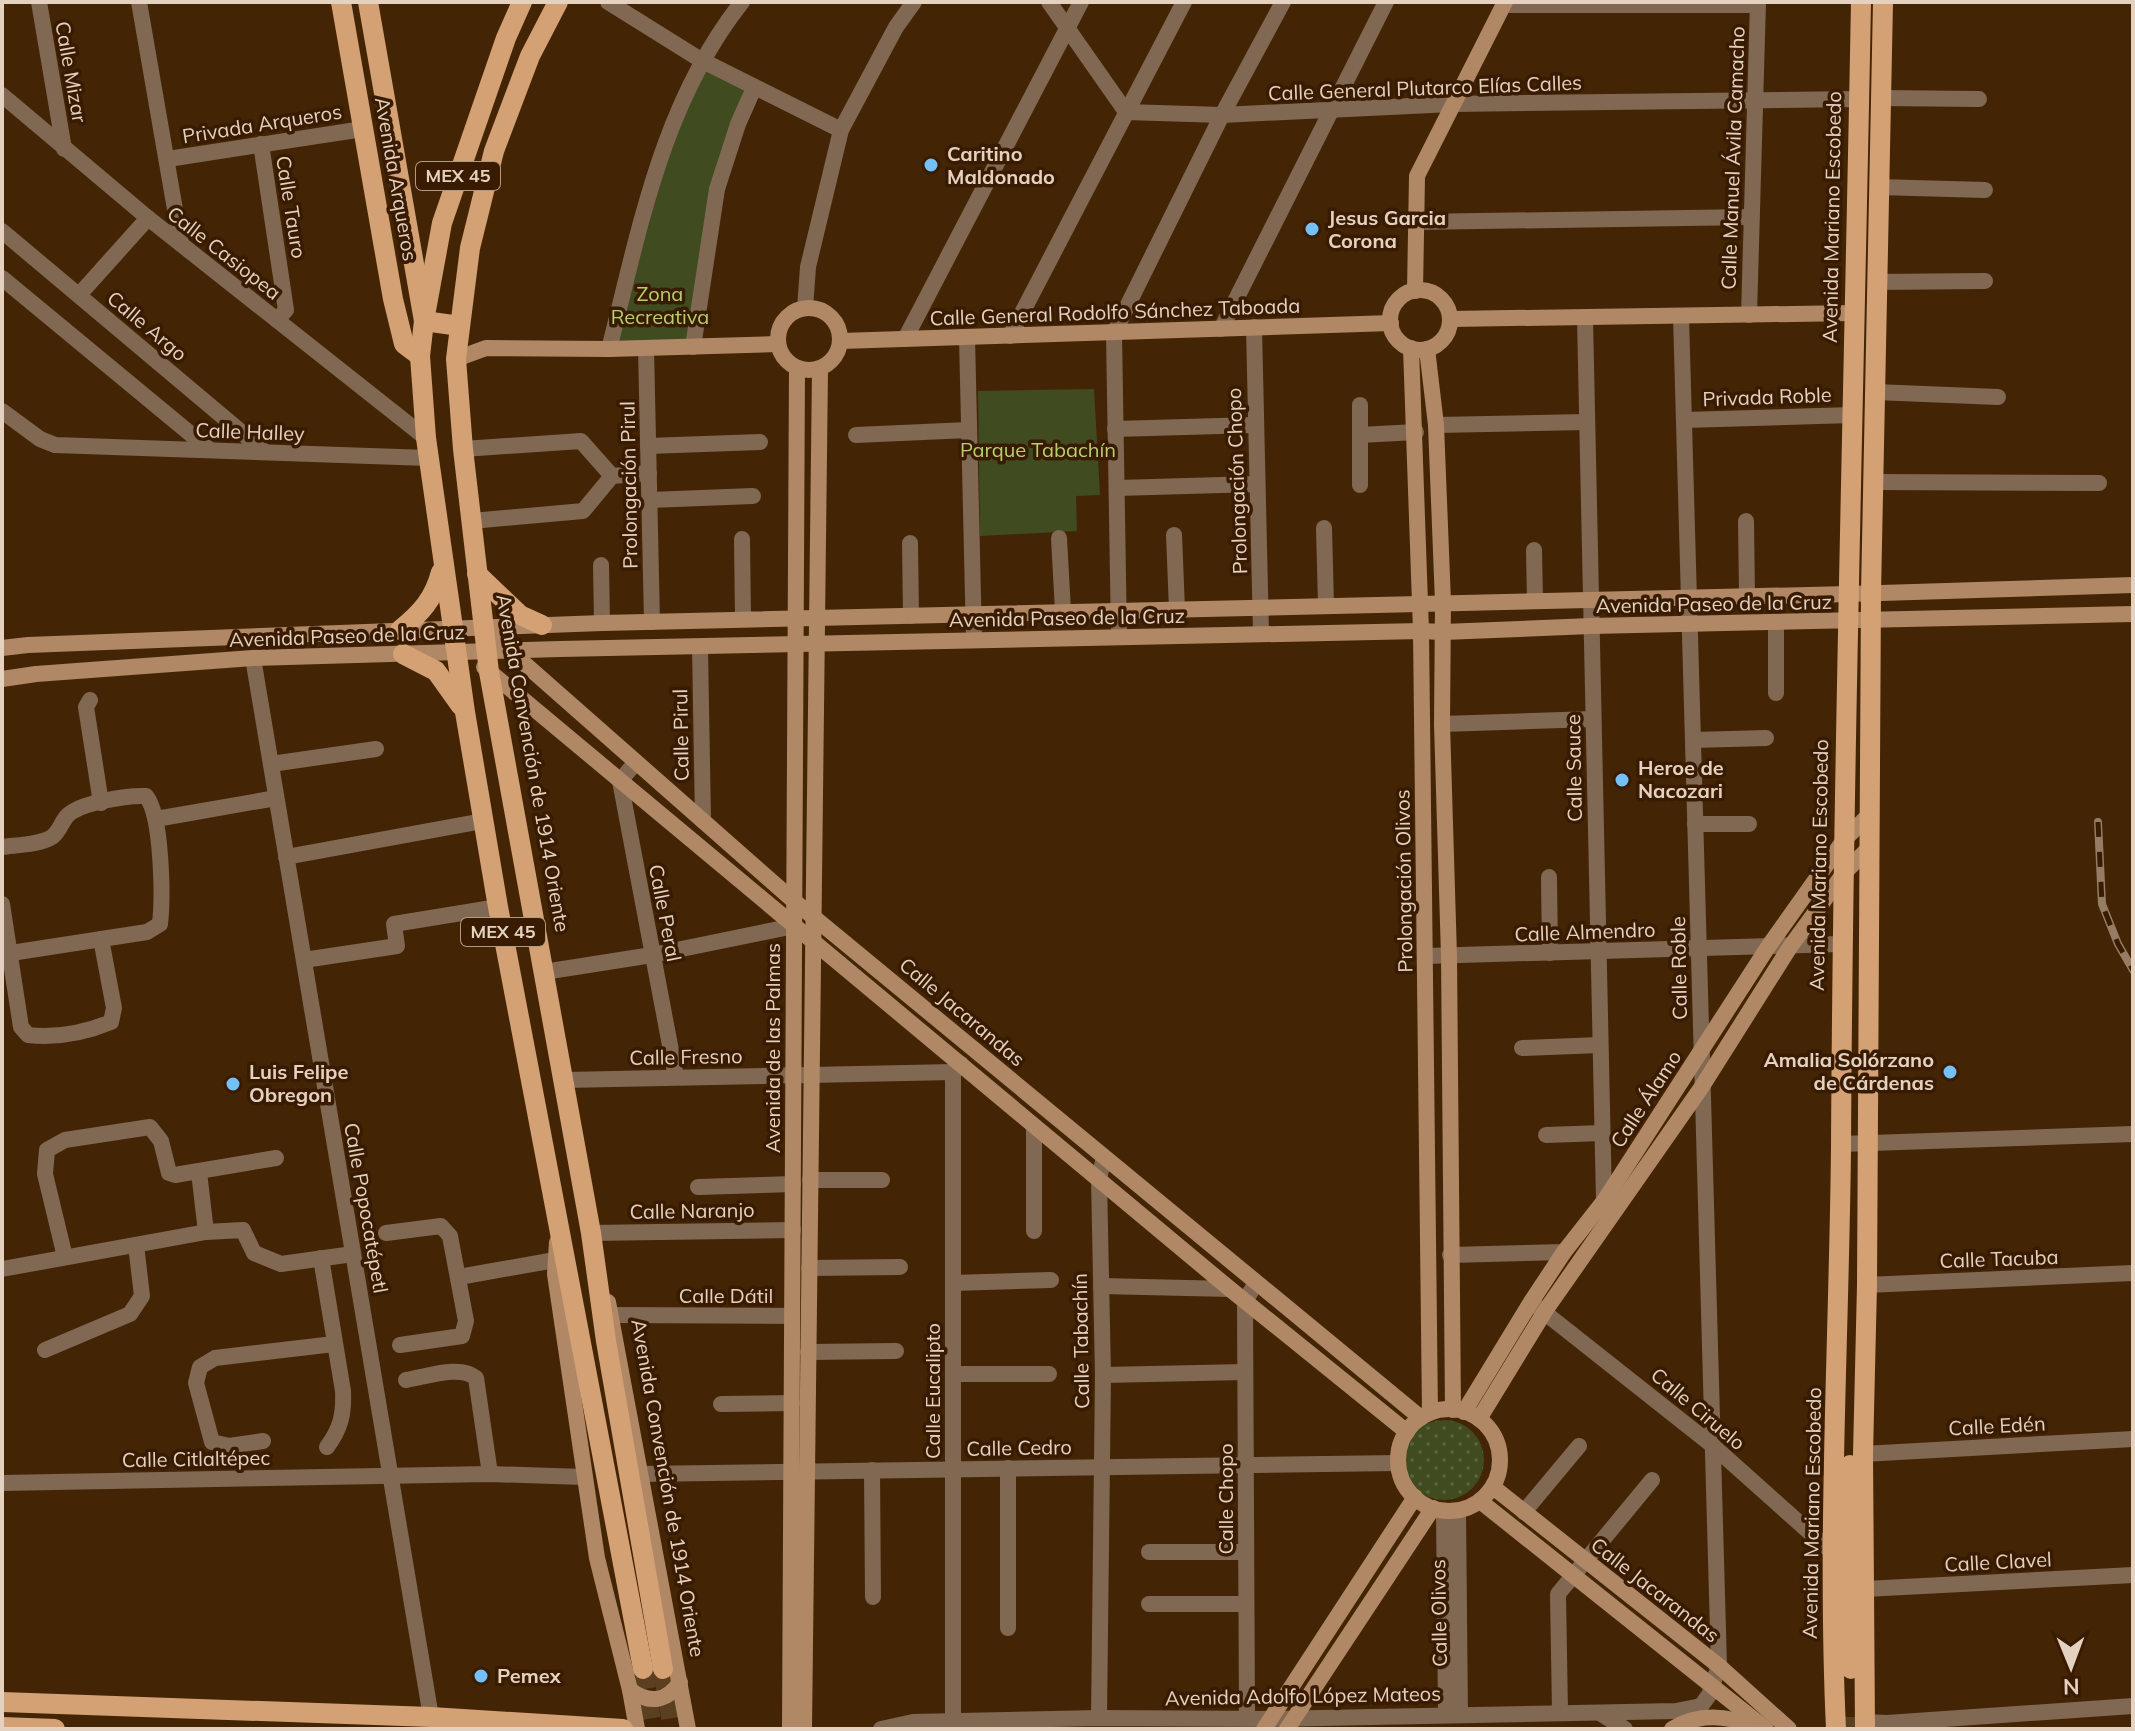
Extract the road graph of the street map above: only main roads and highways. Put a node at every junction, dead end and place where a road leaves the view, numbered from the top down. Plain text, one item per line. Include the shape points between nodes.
1 (341, 2) edge
2 (368, 2) edge
3 (522, 2) edge
4 (558, 2) edge
5 (1861, 2) edge
6 (1883, 2) edge
7 (424, 321) junction
8 (460, 326) junction
9 (420, 356) junction
10 (456, 359) junction
11 (443, 564) junction
12 (477, 574) junction
13 (542, 625) road end
14 (400, 630) road end
15 (403, 654) road end
16 (475, 657) junction
17 (465, 712) junction
18 (1864, 1377) junction
19 (2, 1701) edge
20 (1854, 1724) edge
21 (2, 1727) edge
22 (55, 1729) edge
23 (623, 1729) edge

1 - 9 main road, Avenida Arqueros via 400,330 404,344
2 - 7 main road, Avenida Arqueros
3 - 7 main road, Avenida Convención de 1914 Oriente / MEX 45 via 442,223
4 - 8 main road, Avenida Convención de 1914 Oriente / MEX 45 via 530,56 494,151 470,248
5 - 20 main road, Avenida Mariano Escobedo via 1834,1554
6 - 18 main road
7 - 8 main road
7 - 9 main road, Avenida Convención de 1914 Oriente / MEX 45
8 - 10 main road, Avenida Convención de 1914 Oriente / MEX 45
9 - 10 main road
9 - 11 main road, Avenida Convención de 1914 Oriente / MEX 45
10 - 12 main road, Avenida Convención de 1914 Oriente / MEX 45
11 - 14 main road via 434,596
11 - 16 main road, Avenida Convención de 1914 Oriente / MEX 45 via 452,628
12 - 13 main road via 520,615
12 - 16 main road, Avenida Convención de 1914 Oriente / MEX 45 via 484,628
15 - 17 main road via 436,671
16 - 17 main road, Avenida Convención de 1914 Oriente / MEX 45
16 - 17 main road, Avenida Convención de 1914 Oriente / MEX 45 via 544,972 591,1233 653,1669 560,1228
18 - 20 main road via 1865,1589
18 - 20 main road via 1851,1415
19 - 23 main road
21 - 22 main road

